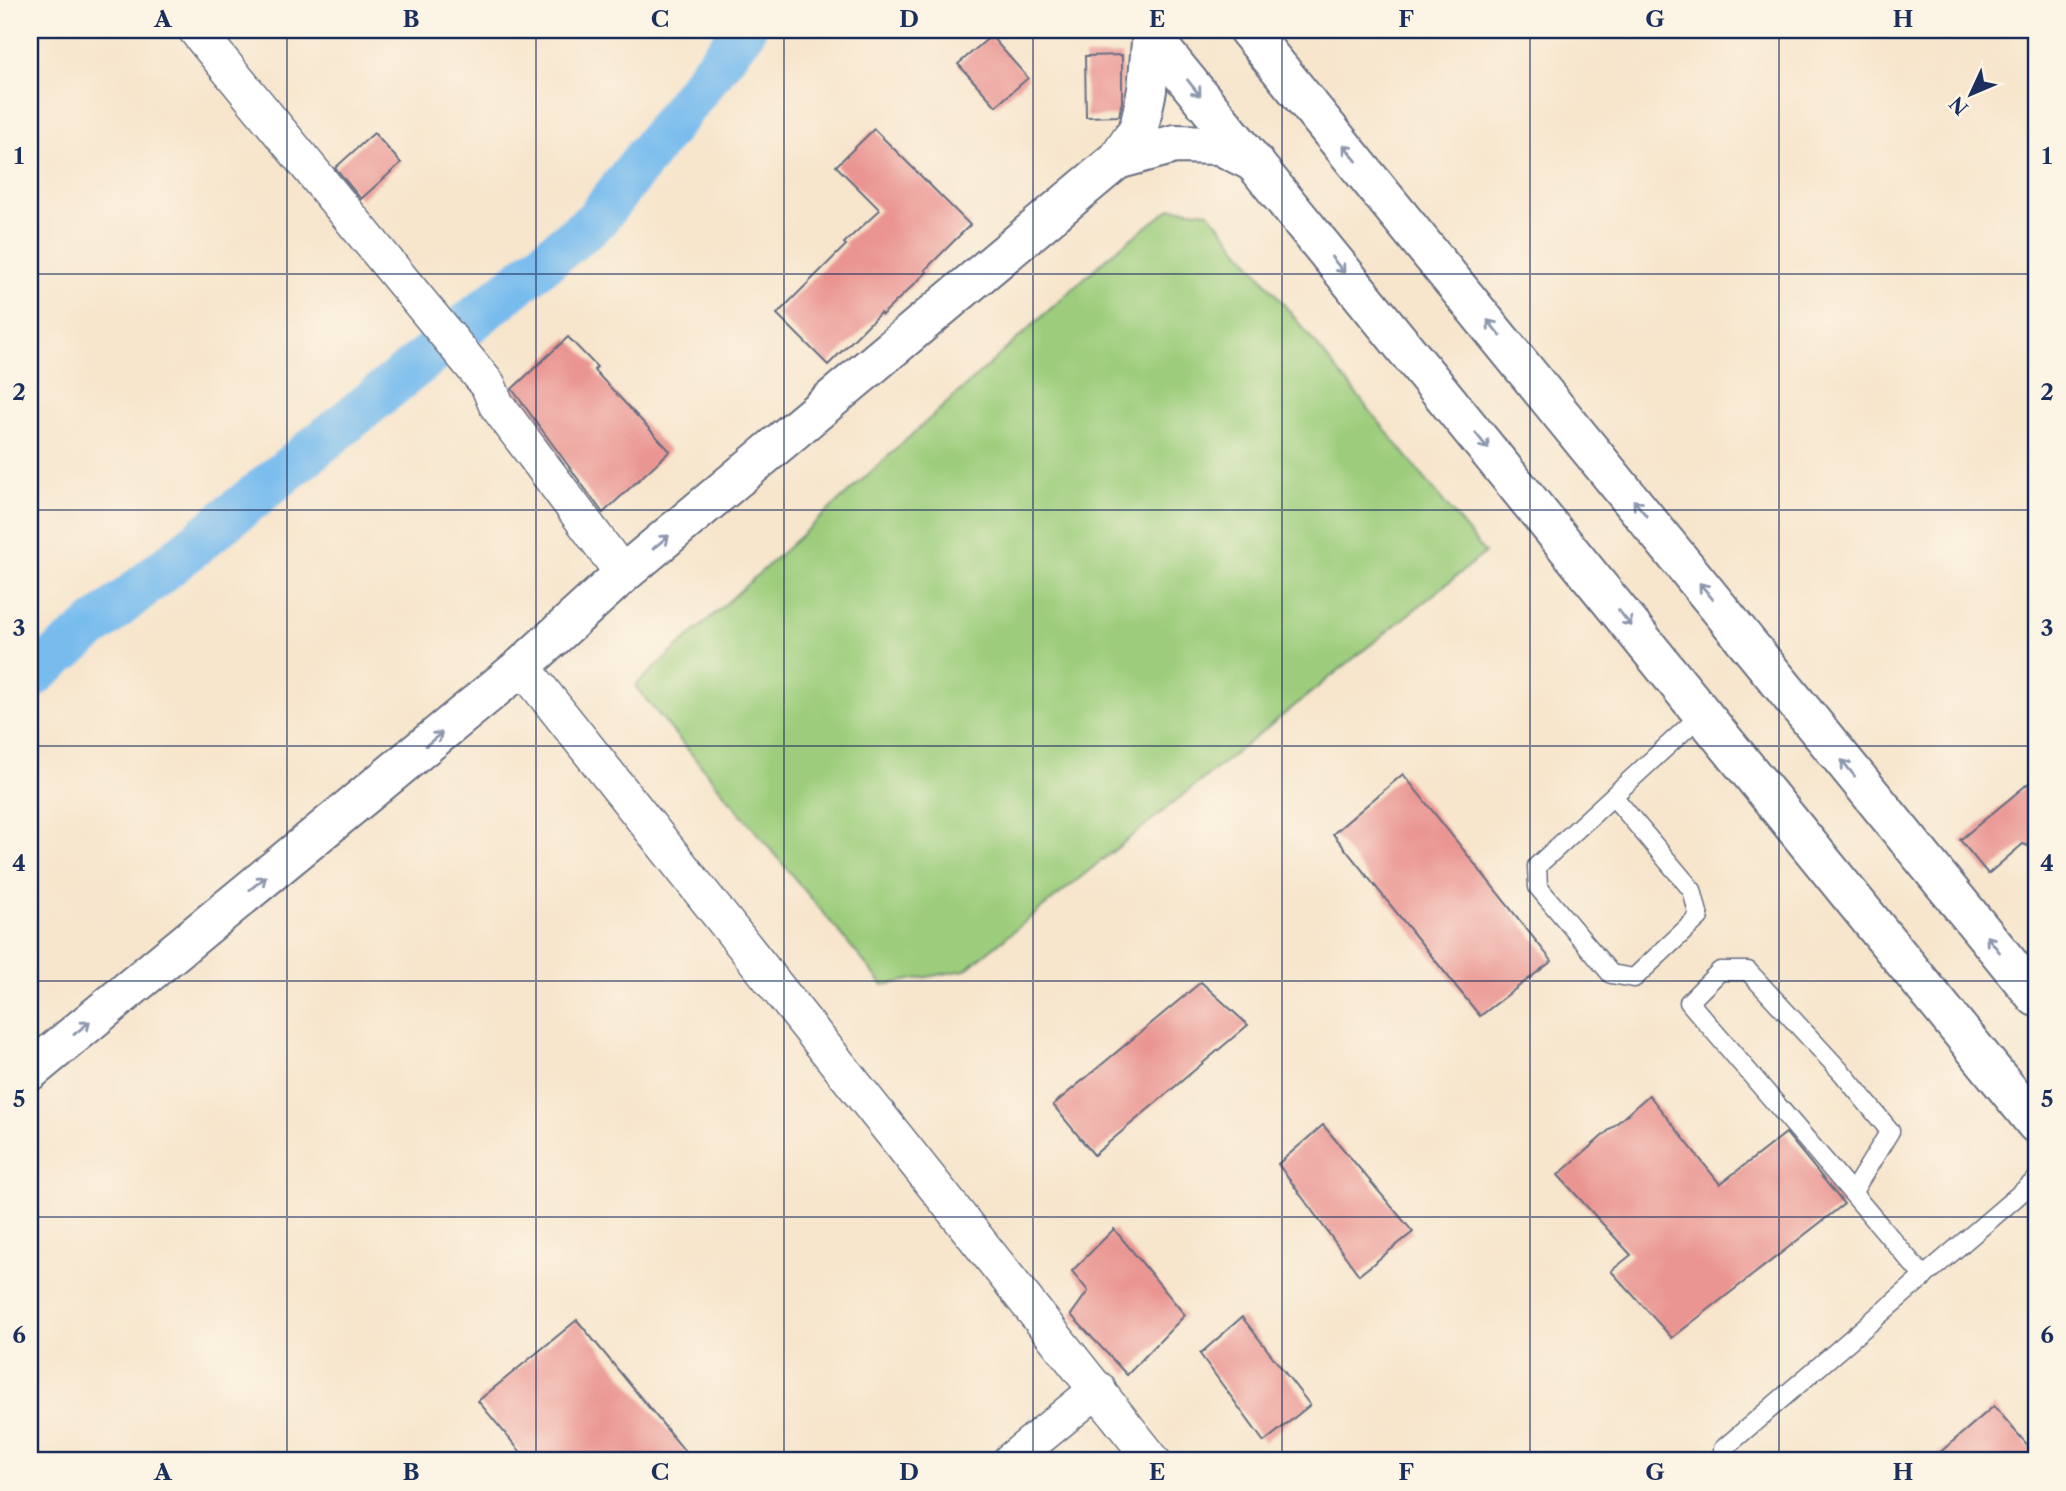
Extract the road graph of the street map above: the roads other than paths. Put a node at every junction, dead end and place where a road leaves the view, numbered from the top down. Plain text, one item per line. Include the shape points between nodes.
1 (196, 30) edge
2 (1248, 30) edge
3 (1150, 32) edge
4 (1117, 160) junction
5 (1255, 163) junction
6 (623, 574) junction
7 (522, 666) junction
8 (1703, 713) junction
9 (1613, 796) junction
10 (2036, 997) edge
11 (30, 1071) edge
12 (2036, 1124) edge
13 (2036, 1180) edge
14 (1852, 1193) junction
15 (1924, 1277) junction
16 (1098, 1389) junction
17 (1723, 1449) dead end
18 (1010, 1461) edge
19 (1153, 1461) edge

1 - 6 street via 488,385 496,404
10 -> 2 street
3 - 4 street via 1147,90 1139,128
3 -> 5 street
4 - 5 street via 1175,144 1219,145
6 -> 4 street
5 -> 8 street
6 - 7 street
11 -> 7 street
7 - 16 street
8 - 9 lane
8 - 12 street
9 - 9 lane via 1537,866 1538,887 1611,974 1634,978 1699,917 1692,890
13 - 15 lane
14 - 14 lane via 1689,1002 1720,971 1748,971 1890,1131
14 - 15 lane
15 - 17 lane
16 - 18 street
16 - 19 street

